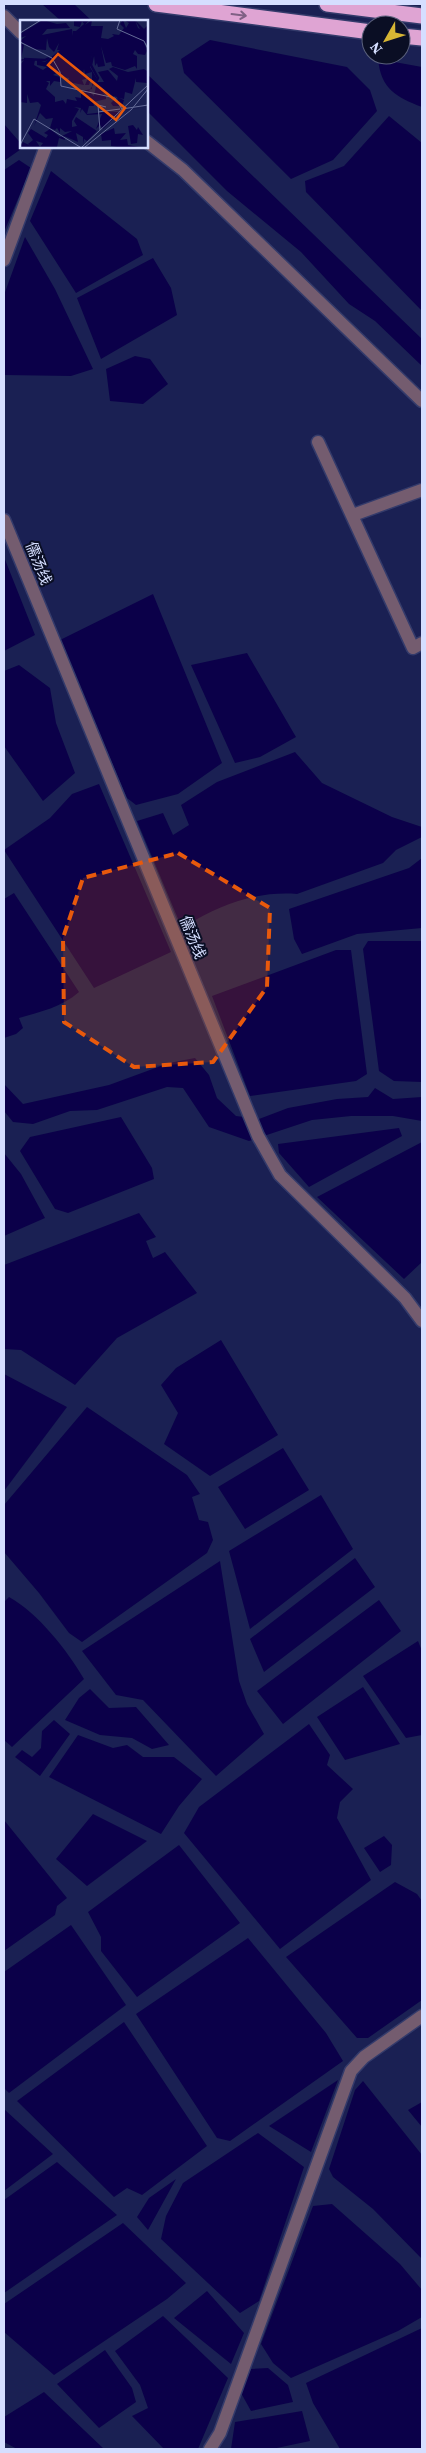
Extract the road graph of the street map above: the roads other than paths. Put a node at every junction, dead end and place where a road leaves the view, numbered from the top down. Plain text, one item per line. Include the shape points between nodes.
1 (156, 4) edge
2 (327, 4) edge
3 (4, 16) edge
4 (422, 16) edge
5 (361, 31) edge
6 (20, 32) edge
7 (148, 143) edge
8 (45, 148) edge
9 (4, 260) edge
10 (422, 401) edge
11 (318, 442) dead end
12 (422, 490) edge
13 (353, 515) junction
14 (4, 520) edge
15 (422, 643) edge
16 (422, 1321) edge
17 (422, 2016) edge
18 (210, 2449) edge

1 -> 5 highway
2 - 4 highway
3 - 6 street
7 - 10 street via 182,170
8 - 9 street
11 - 13 street
12 - 13 street
13 - 15 street via 413,648
14 - 16 street, 儒汤线 via 258,1136 280,1175 405,1298
17 - 18 street via 364,2057 351,2071 220,2432

